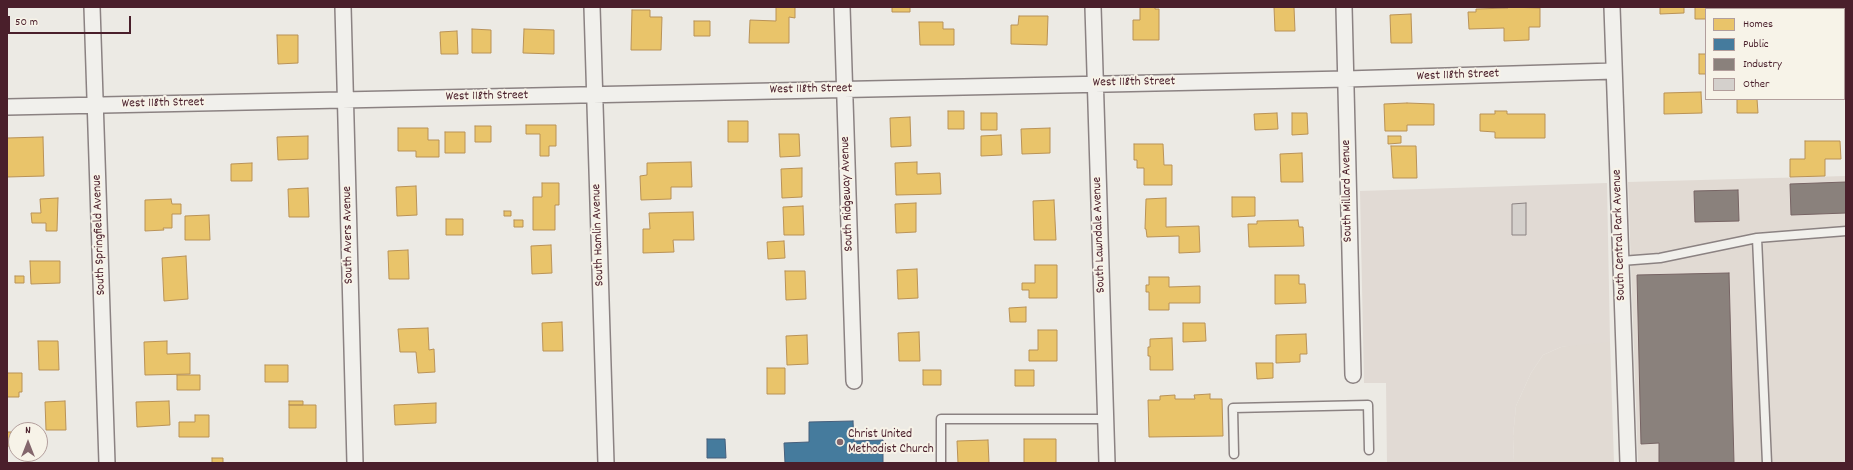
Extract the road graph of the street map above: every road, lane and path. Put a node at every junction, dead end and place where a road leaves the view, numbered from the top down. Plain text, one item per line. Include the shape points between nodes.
1 (92, 7) edge
2 (342, 7) edge
3 (592, 7) edge
4 (842, 7) edge
5 (1093, 7) edge
6 (1344, 7) edge
7 (1612, 7) edge
8 (1614, 72) junction
9 (1346, 79) junction
10 (1096, 84) junction
11 (844, 90) junction
12 (595, 94) junction
13 (346, 100) junction
14 (96, 106) junction
15 (7, 107) edge
16 (1846, 231) edge
17 (1757, 238) junction
18 (1621, 261) junction
19 (1353, 375) dead end
20 (854, 380) dead end
21 (1106, 419) junction
22 (1369, 450) dead end
23 (1234, 454) dead end
24 (107, 463) edge
25 (355, 463) edge
26 (606, 463) edge
27 (941, 463) edge
28 (1107, 463) edge
29 (1628, 463) edge
30 (1767, 463) edge

1 - 14 street, South Springfield Avenue
2 - 13 street, South Avers Avenue
3 - 12 street, South Hamlin Avenue
4 - 11 street, South Ridgeway Avenue
5 - 10 street, South Lawndale Avenue
6 - 9 street, South Millard Avenue
7 - 8 street, South Central Park Avenue
8 - 9 street, West 118th Street
8 - 18 street, South Central Park Avenue
9 - 10 street, West 118th Street
9 - 19 street, South Millard Avenue
10 - 11 street, West 118th Street
10 - 21 street, South Lawndale Avenue
11 - 12 street, West 118th Street
11 - 20 street, South Ridgeway Avenue
12 - 13 street, West 118th Street
12 - 26 street, South Hamlin Avenue
13 - 14 street, West 118th Street
13 - 25 street, South Avers Avenue
14 - 15 street, West 118th Street
14 - 24 street, South Springfield Avenue
16 - 17 lane
17 - 18 lane via 1660,258
17 - 30 lane
18 - 29 street, South Central Park Avenue
21 - 27 lane via 941,419
21 - 28 street, South Lawndale Avenue
22 - 23 lane via 1368,405 1233,408

